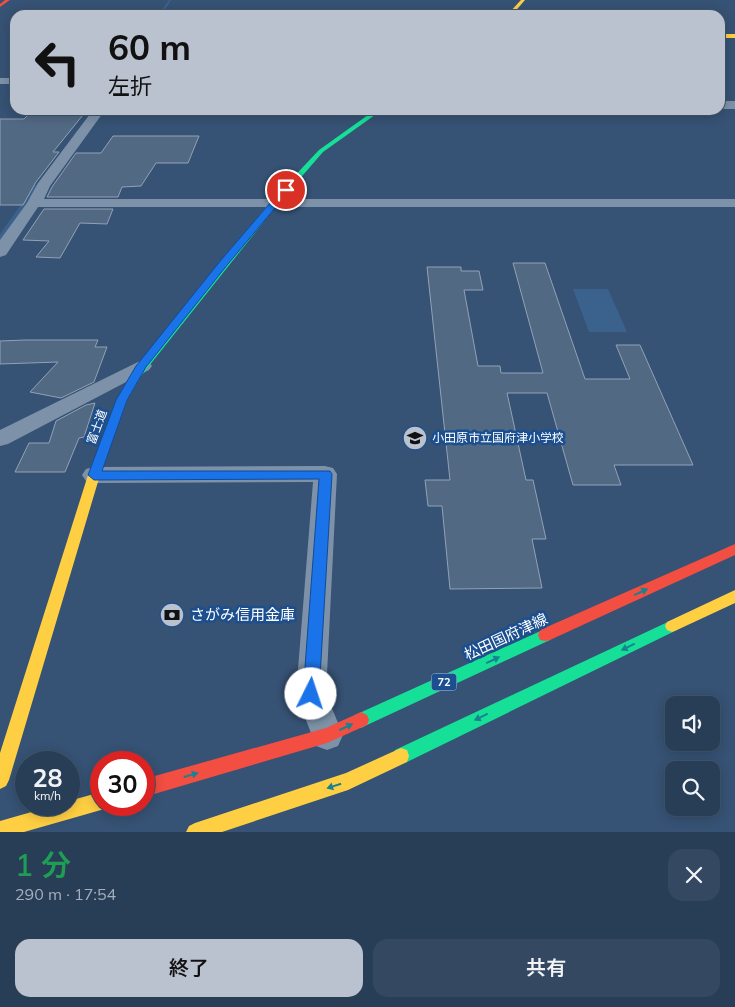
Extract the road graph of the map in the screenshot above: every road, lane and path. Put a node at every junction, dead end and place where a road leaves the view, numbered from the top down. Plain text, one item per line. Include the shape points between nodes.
1 (8, 0) edge
2 (523, 0) edge
3 (0, 6) edge
4 (514, 10) edge
5 (95, 115) edge
6 (373, 115) edge
7 (34, 203) junction
8 (274, 203) junction
9 (735, 203) edge
10 (0, 252) edge
11 (142, 366) junction
12 (0, 439) edge
13 (94, 475) junction
14 (735, 549) edge
15 (735, 596) edge
16 (327, 735) junction
17 (0, 780) edge
18 (155, 785) edge
19 (90, 804) edge
20 (0, 830) edge
21 (195, 832) edge

1 - 3 street
2 - 4 street
5 - 7 street
6 - 8 street, 富士道 via 321,151
7 - 8 street
7 - 10 street
8 - 9 street
8 - 11 street, 富士道
11 - 12 street
11 - 13 street, 富士道 via 122,400
13 - 16 street via 325,474 311,694
13 - 17 street, 富士道
16 -> 14 street, 松田国府津線 / 72
15 -> 21 street via 348,781
18 -> 16 street, 松田国府津線 / 72
19 - 20 street

